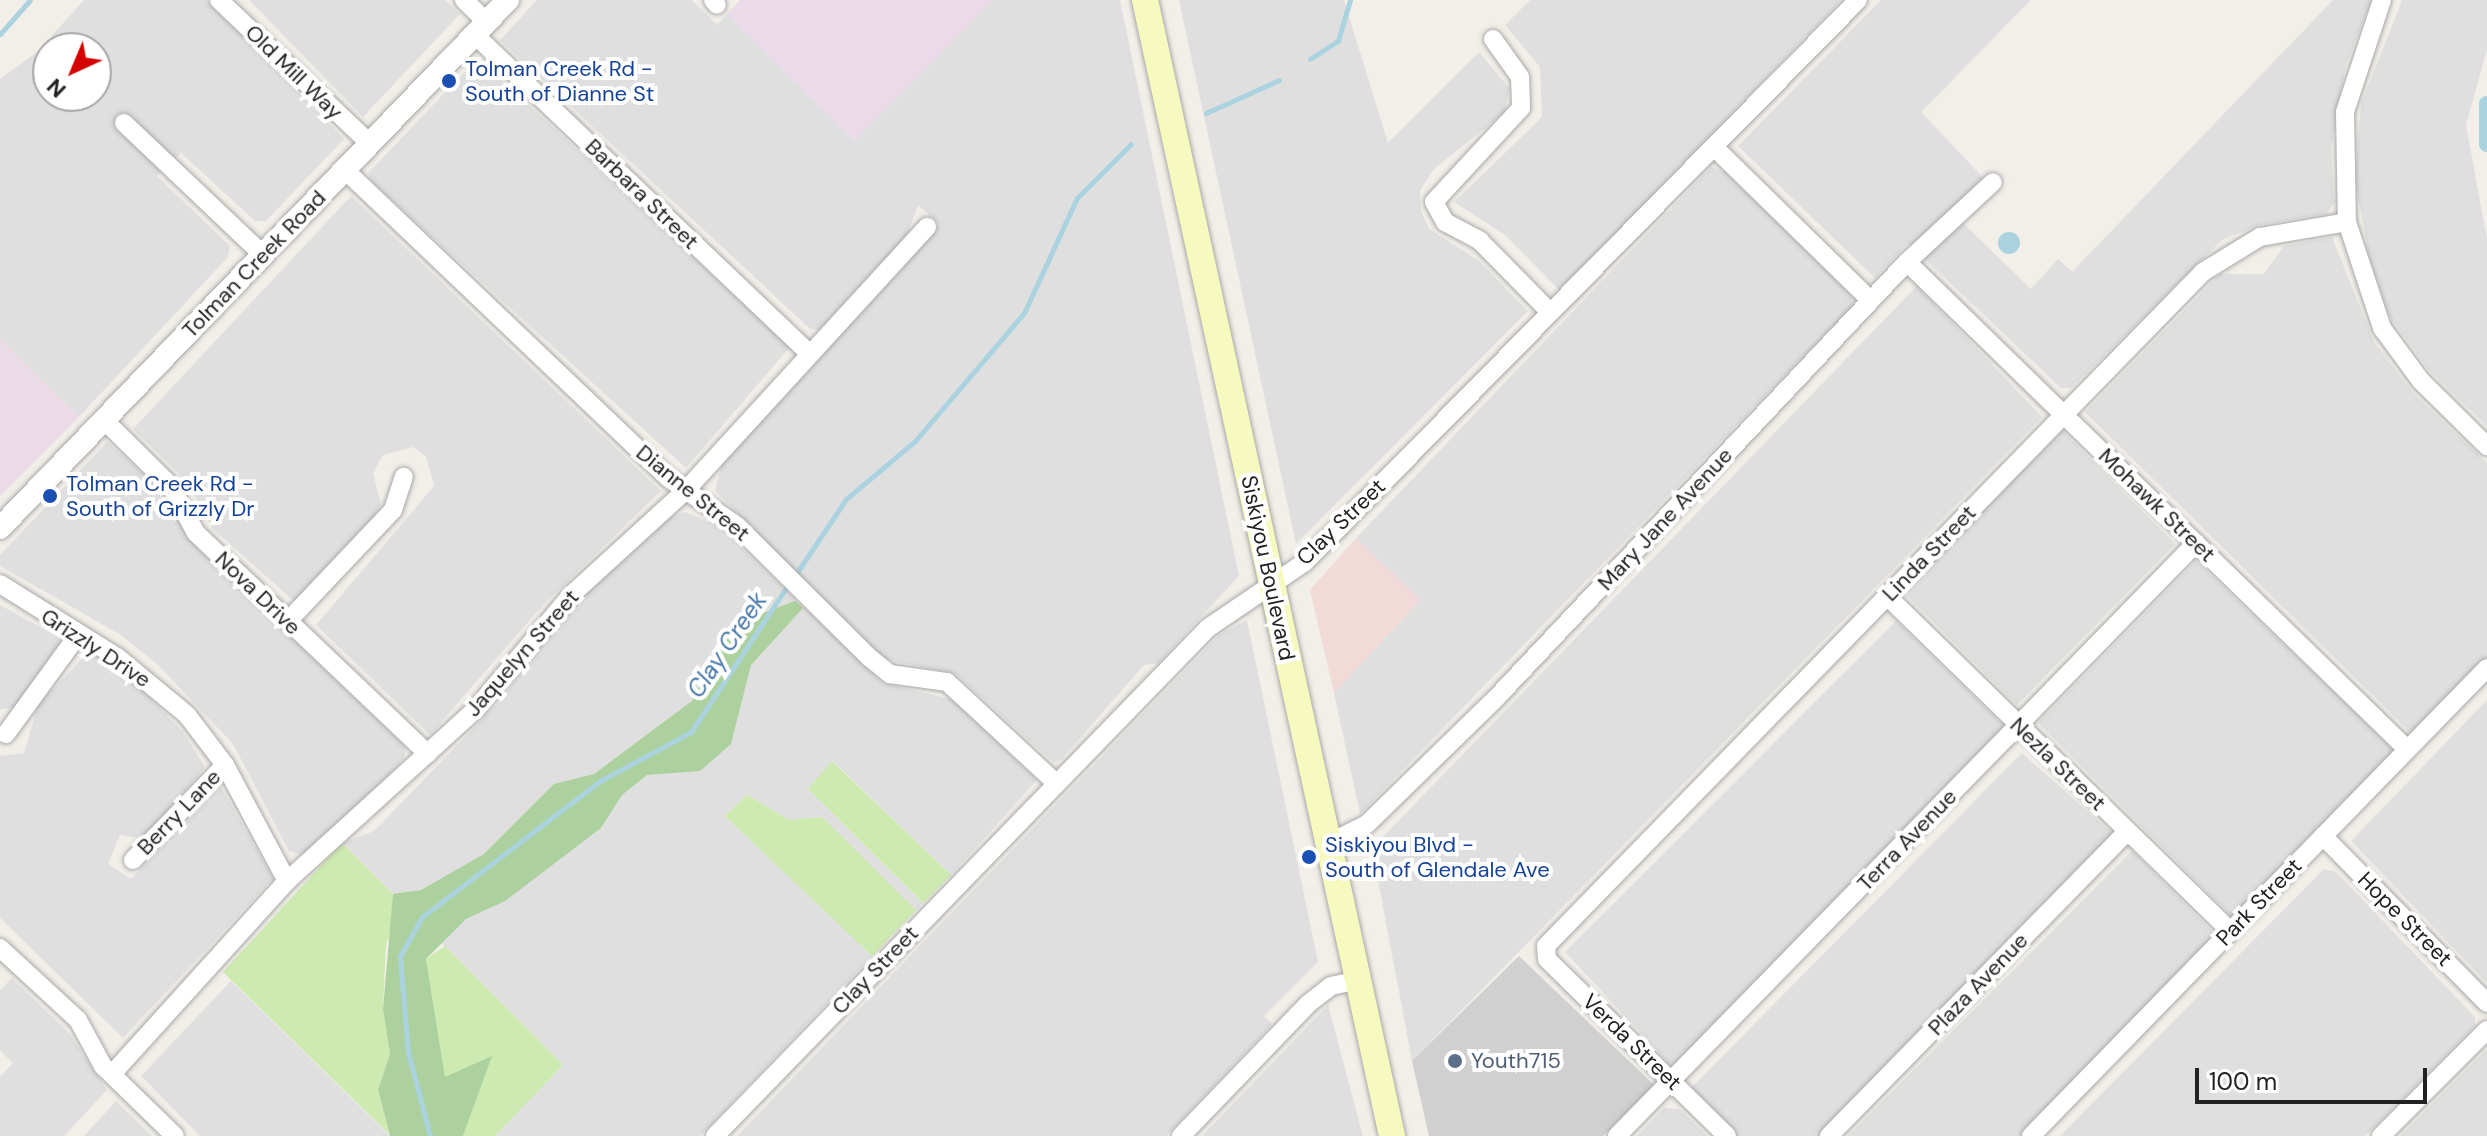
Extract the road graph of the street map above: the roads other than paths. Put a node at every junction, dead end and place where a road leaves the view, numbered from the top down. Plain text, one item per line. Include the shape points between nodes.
1 (219, 0) edge
2 (464, 0) edge
3 (508, 0) edge
4 (1145, 0) edge
5 (1858, 0) edge
6 (2382, 0) edge
7 (481, 29) junction
8 (1493, 39) dead end
9 (124, 123) dead end
10 (370, 144) junction
11 (1715, 148) junction
12 (345, 170) junction
13 (1993, 182) dead end
14 (2347, 222) junction
15 (927, 227) dead end
16 (263, 255) junction
17 (1907, 262) junction
18 (1870, 300) junction
19 (1550, 312) junction
20 (809, 353) junction
21 (2065, 415) junction
22 (104, 420) junction
23 (2487, 446) edge
24 (404, 477) dead end
25 (686, 490) junction
26 (0, 528) edge
27 (2196, 543) junction
28 (1271, 583) junction
29 (0, 584) edge
30 (1887, 596) junction
31 (288, 621) junction
32 (78, 635) junction
33 (2487, 668) edge
34 (2018, 726) junction
35 (6, 734) dead end
36 (2407, 749) junction
37 (428, 754) junction
38 (225, 765) junction
39 (1056, 783) junction
40 (2127, 832) junction
41 (2323, 836) junction
42 (1329, 843) junction
43 (133, 860) dead end
44 (287, 881) junction
45 (2230, 931) junction
46 (1546, 946) joint
47 (0, 948) edge
48 (1359, 980) junction
49 (2487, 1003) edge
50 (2487, 1030) edge
51 (112, 1074) junction
52 (1672, 1081) junction
53 (175, 1136) edge
54 (715, 1136) edge
55 (1181, 1136) edge
56 (1392, 1136) edge
57 (1617, 1136) edge
58 (1727, 1136) edge
59 (1829, 1136) edge
60 (2031, 1136) edge
61 (2381, 1136) edge

1 - 10 street, Old Mill Way
2 - 7 street, Barbara Street
3 - 7 street, Tolman Creek Road
4 - 28 main road, Siskiyou Boulevard
5 - 11 street, Clay Street
6 - 14 street via 2345,112
7 - 10 street, Tolman Creek Road
7 - 20 street, Barbara Street
8 - 19 street via 1520,77 1521,108 1434,202 1445,222 1480,241
9 - 16 street
10 - 12 street, Tolman Creek Road
11 - 18 street
11 - 19 street, Clay Street
12 - 16 street, Tolman Creek Road
12 - 25 street, Dianne Street
13 - 17 street, Mary Jane Avenue
14 - 21 street, Linda Street via 2271,234 2223,255
14 - 23 street via 2382,328 2421,381
15 - 20 street, Jaquelyn Street
16 - 22 street, Tolman Creek Road
17 - 18 street, Mary Jane Avenue
17 - 21 street, Mohawk Street
18 - 42 street, Mary Jane Avenue via 1498,696 1367,824
19 - 28 street, Clay Street via 1305,562
20 - 25 street, Jaquelyn Street
21 - 27 street, Mohawk Street
21 - 30 street, Linda Street
22 - 26 street, Tolman Creek Road
22 - 31 street, Nova Drive via 170,485 196,533
24 - 31 street via 393,510
25 - 37 street, Jaquelyn Street via 570,596
25 - 39 street, Dianne Street via 737,526 890,674 947,682
27 - 34 street, Terra Avenue
27 - 36 street, Mohawk Street
28 - 39 street, Clay Street via 1208,628
28 - 42 main road, Siskiyou Boulevard
29 - 32 street, Grizzly Drive
30 - 34 street, Nezla Street
30 - 46 street, Linda Street
31 - 37 street, Nova Drive
32 - 35 street
32 - 38 street, Grizzly Drive via 153,683
33 - 36 street, Park Street
34 - 40 street, Nezla Street
34 - 52 street, Terra Avenue
36 - 41 street, Park Street
37 - 44 street, Jaquelyn Street
38 - 43 street, Berry Lane
38 - 44 street, Grizzly Drive
39 - 54 street, Clay Street
40 - 45 street, Nezla Street
40 - 59 street, Plaza Avenue
41 - 45 street, Park Street
41 - 49 street, Hope Street
42 - 48 main road, Siskiyou Boulevard
44 - 51 street, Jaquelyn Street
45 - 60 street, Park Street
46 - 52 street, Verda Street via 1547,959
47 - 51 street via 78,1020
48 - 55 street via 1331,986 1308,1004
48 - 56 main road, Siskiyou Boulevard
50 - 61 street
51 - 53 street
52 - 57 street, Terra Avenue
52 - 58 street, Verda Street

